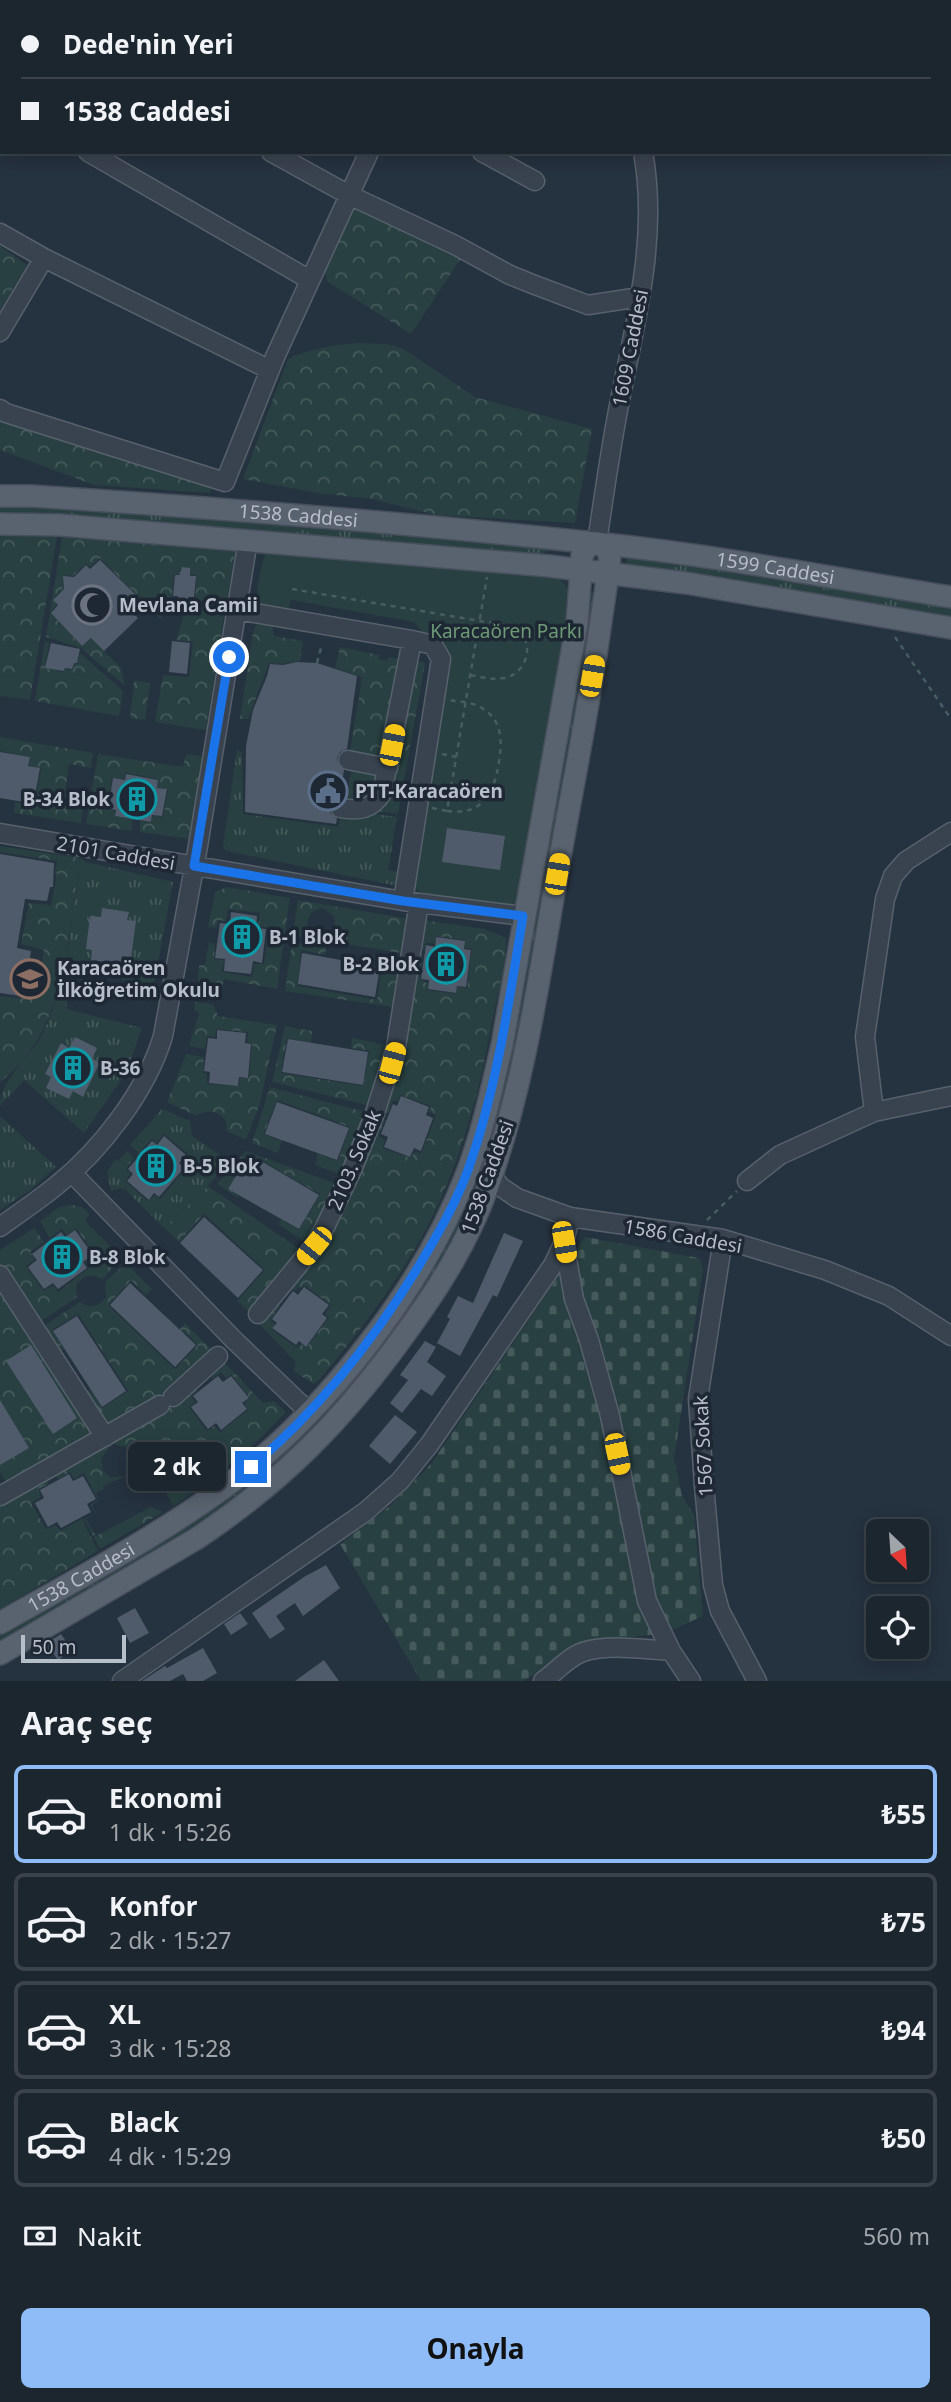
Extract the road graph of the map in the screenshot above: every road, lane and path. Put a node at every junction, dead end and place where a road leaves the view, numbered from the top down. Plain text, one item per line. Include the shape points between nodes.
1 (91, 154) edge
2 (275, 154) edge
3 (368, 154) edge
4 (486, 154) edge
5 (643, 154) edge
6 (535, 181) dead end
7 (349, 195) junction
8 (0, 233) edge
9 (44, 258) junction
10 (310, 281) junction
11 (640, 297) junction
12 (0, 332) edge
13 (270, 369) junction
14 (0, 409) edge
15 (0, 496) edge
16 (0, 524) edge
17 (248, 540) junction
18 (597, 543) junction
19 (490, 561) junction
20 (581, 570) junction
21 (608, 574) junction
22 (292, 589) dead end
23 (951, 597) edge
24 (237, 610) junction
25 (892, 617) junction
26 (480, 621) junction
27 (951, 628) edge
28 (412, 640) junction
29 (322, 644) dead end
30 (317, 663) dead end
31 (470, 675) junction
32 (437, 697) junction
33 (465, 702) junction
34 (951, 719) edge
35 (439, 753) dead end
36 (457, 757) junction
37 (348, 760) dead end
38 (388, 768) junction
39 (419, 806) junction
40 (340, 808) dead end
41 (447, 811) junction
42 (951, 832) edge
43 (0, 833) edge
44 (194, 866) junction
45 (411, 902) junction
46 (523, 916) junction
47 (951, 1096) edge
48 (874, 1112) junction
49 (470, 1163) junction
50 (72, 1173) junction
51 (492, 1176) junction
52 (747, 1181) joint
53 (570, 1217) junction
54 (0, 1227) edge
55 (690, 1234) junction
56 (723, 1239) junction
57 (564, 1242) junction
58 (0, 1275) edge
59 (258, 1314) dead end
60 (951, 1336) edge
61 (218, 1356) dead end
62 (310, 1413) junction
63 (104, 1437) junction
64 (0, 1496) edge
65 (0, 1623) edge
66 (671, 1651) junction
67 (0, 1654) edge
68 (122, 1681) edge
69 (543, 1681) edge
70 (691, 1681) edge
71 (757, 1681) edge

1 - 10 street
2 - 7 street
3 - 7 street
4 - 6 street
5 - 11 street, 1609 Caddesi via 650,220
7 - 10 street
7 - 11 street via 510,275 588,305
8 - 9 street
9 - 12 street
9 - 13 street
10 - 13 street
11 - 18 street, 1609 Caddesi
13 - 14 street via 225,482
15 - 18 main road, 1538 Caddesi
16 - 17 main road, 1538 Caddesi
17 - 19 main road, 1538 Caddesi
17 - 24 street
18 - 20 main road, 1538 Caddesi via 583,552
18 - 21 main road, 1538 Caddesi via 609,552
18 - 23 main road, 1599 Caddesi
19 - 20 main road, 1538 Caddesi
19 - 26 path
20 - 21 main road, 1538 Caddesi
20 - 46 main road, 1538 Caddesi via 575,636
21 - 25 main road, 1599 Caddesi
21 - 51 main road, 1538 Caddesi via 533,1015
22 - 26 path
24 - 28 street
24 - 44 street
25 - 27 main road, 1599 Caddesi
25 - 34 path via 892,631 902,650
26 - 31 path
26 - 31 path via 520,632 527,655 519,670 506,678
28 - 32 street, 2103. Sokak via 433,645 438,652
28 - 38 street
29 - 30 path
31 - 33 path
32 - 33 path
32 - 39 street, 2103. Sokak
33 - 36 path
33 - 41 path via 484,709 499,728 502,743 490,793 481,804 462,812
35 - 36 path
36 - 41 path
37 - 38 street
38 - 40 street via 377,801 363,809
39 - 41 path
39 - 45 street, 2103. Sokak
42 - 48 street via 906,861 885,899 865,1038
43 - 44 street, 2101 Caddesi
44 - 45 street, 2101 Caddesi
44 - 50 street via 158,1054 137,1094
45 - 46 street, 2101 Caddesi
45 - 59 street, 2103. Sokak via 396,1046 367,1134 320,1236
46 - 49 main road, 1538 Caddesi via 502,1045
47 - 48 street
48 - 52 street via 780,1155
49 - 51 main road
49 - 62 main road, 1538 Caddesi via 442,1227 402,1294
50 - 54 street
50 - 62 street
51 - 53 street, 1586 Caddesi via 517,1198
51 - 67 main road, 1538 Caddesi via 464,1242 433,1294 370,1381 307,1452 195,1539
52 - 55 path
53 - 55 street, 1586 Caddesi
53 - 57 street
55 - 56 street, 1586 Caddesi
56 - 60 street, 1586 Caddesi via 825,1270 889,1296
56 - 71 street, 1567 Sokak via 698,1399 713,1585 720,1611
57 - 66 street via 574,1299 610,1416 641,1579 654,1620
57 - 68 street via 553,1265 400,1481 365,1512
58 - 63 street
61 - 63 street via 166,1401
62 - 65 main road, 1538 Caddesi via 220,1491
63 - 64 street
66 - 69 street via 585,1651
66 - 70 street

